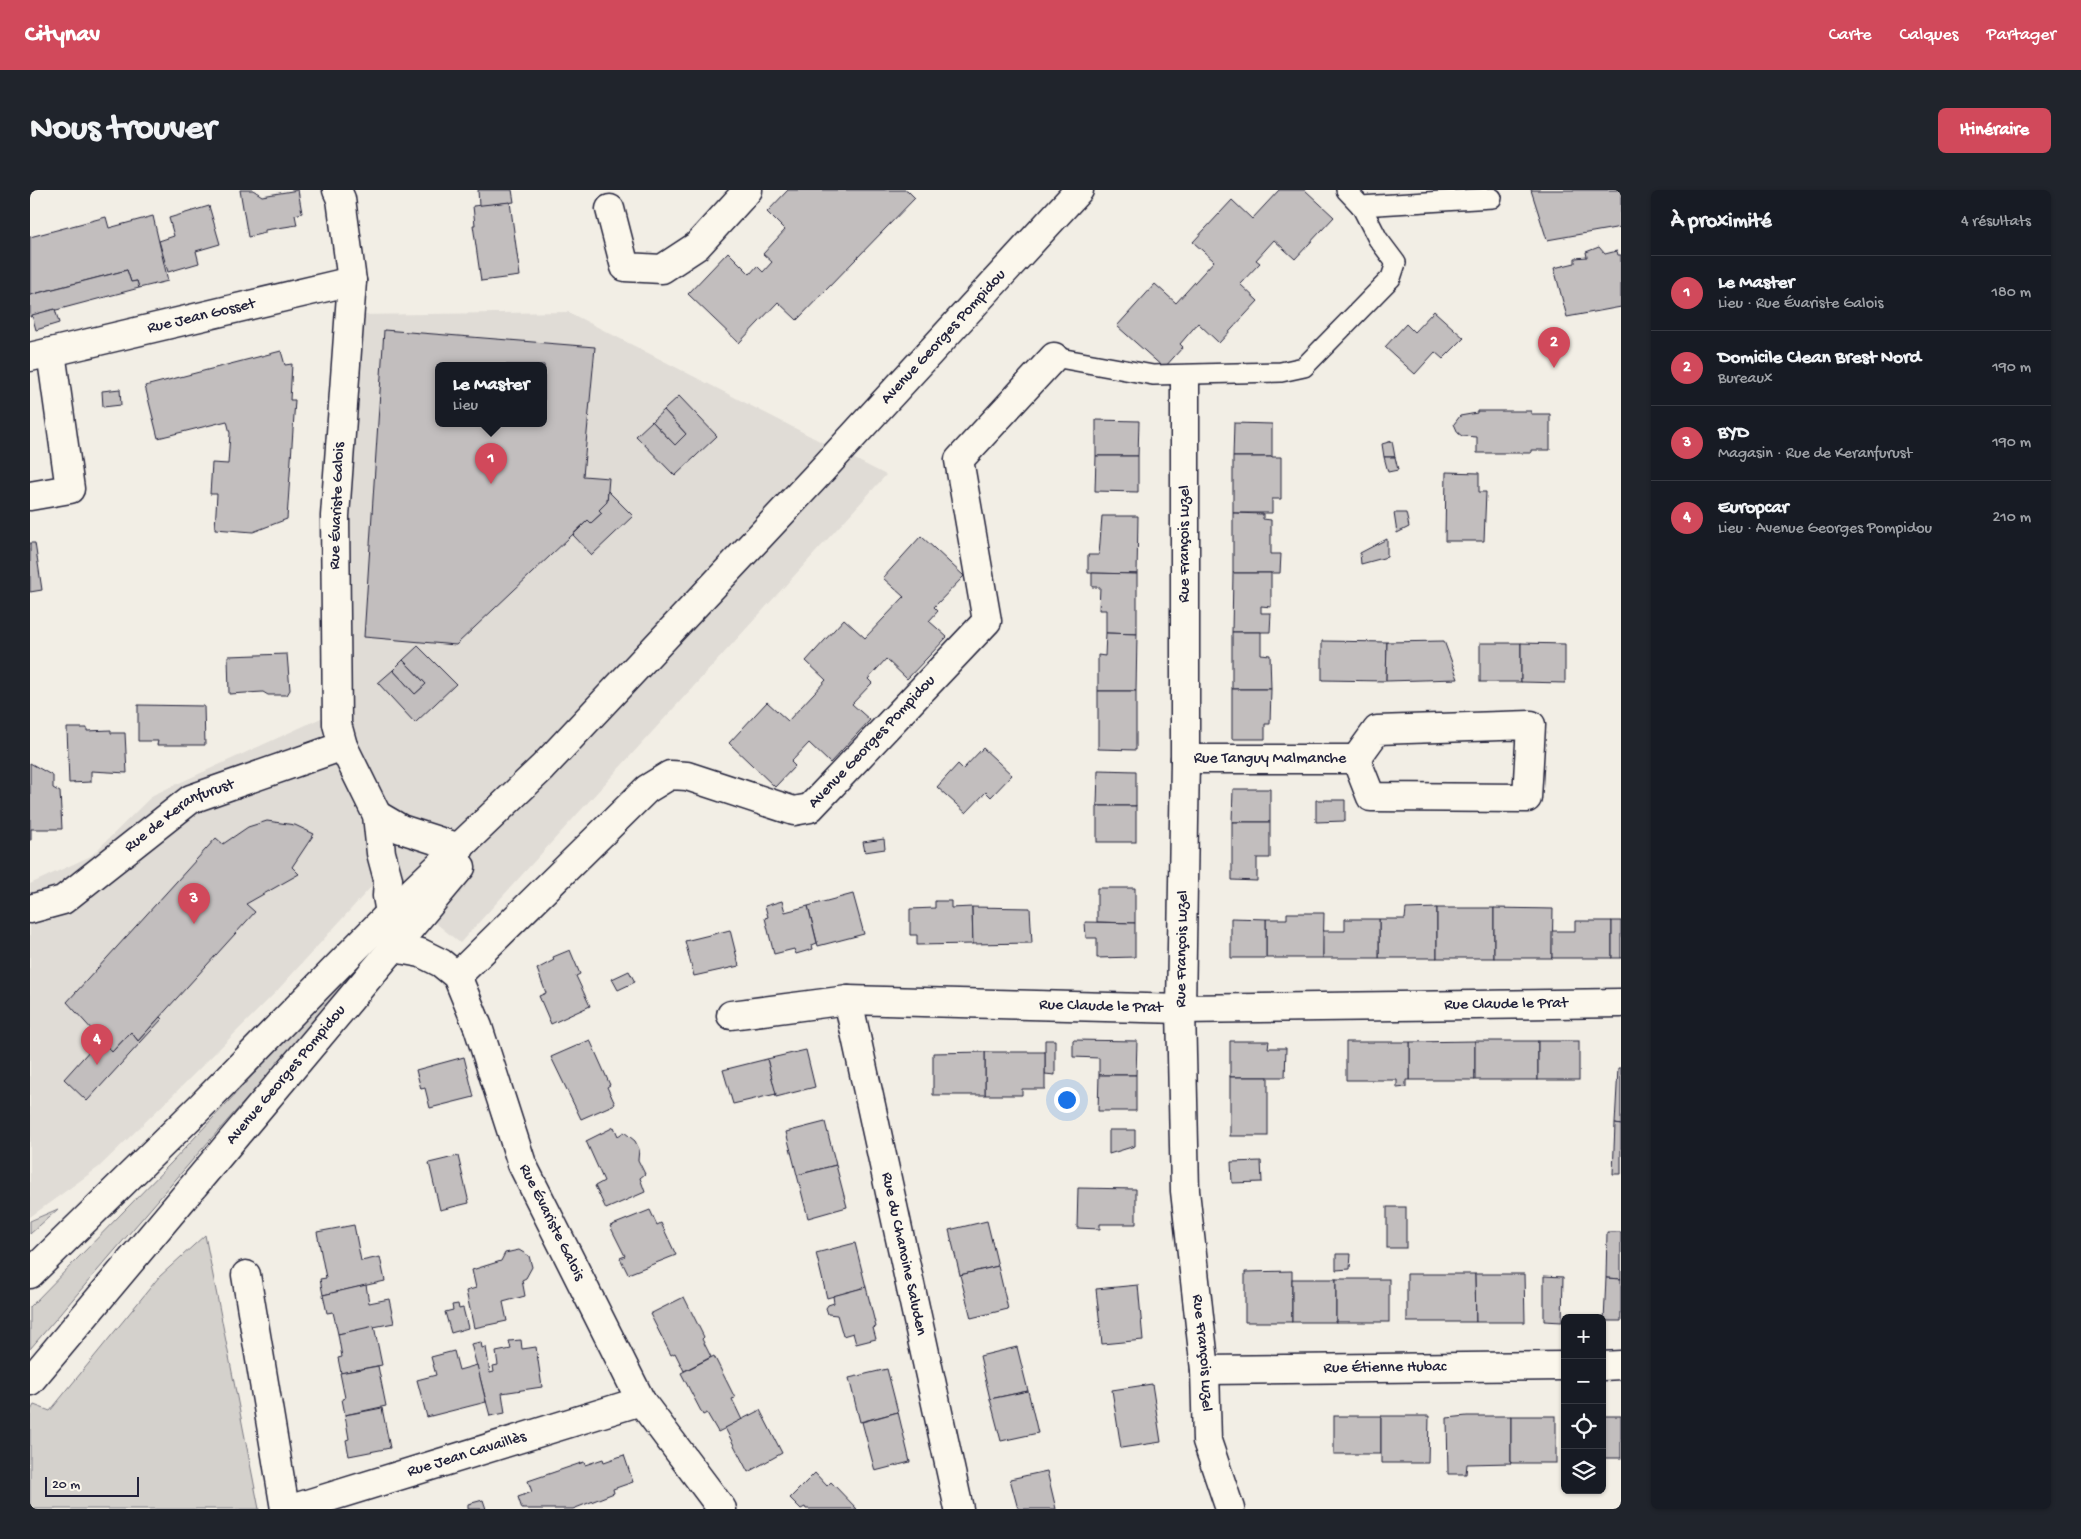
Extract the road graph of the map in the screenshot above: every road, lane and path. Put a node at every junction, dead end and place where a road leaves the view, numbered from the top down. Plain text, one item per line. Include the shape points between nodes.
1 (337, 190) edge
2 (748, 190) edge
3 (1079, 190) edge
4 (1092, 190) edge
5 (1346, 190) edge
6 (1492, 198) dead end
7 (1361, 206) junction
8 (610, 208) dead end
9 (1060, 210) junction
10 (352, 281) junction
11 (40, 355) edge
12 (1054, 357) joint
13 (1185, 384) dead end
14 (30, 496) edge
15 (343, 746) junction
16 (1185, 758) junction
17 (1356, 760) junction
18 (542, 768) junction
19 (378, 815) junction
20 (460, 848) junction
21 (30, 909) edge
22 (390, 913) junction
23 (394, 948) junction
24 (457, 976) junction
25 (848, 1000) junction
26 (1621, 1003) edge
27 (1182, 1009) junction
28 (732, 1015) dead end
29 (30, 1274) edge
30 (246, 1276) dead end
31 (1561, 1366) edge
32 (1606, 1366) edge
33 (1621, 1366) edge
34 (1205, 1370) junction
35 (30, 1381) edge
36 (641, 1401) junction
37 (285, 1509) edge
38 (291, 1509) edge
39 (722, 1509) edge
40 (959, 1509) edge
41 (1230, 1509) edge

1 - 10 street, Rue Évariste Galois
2 - 8 street via 697,246 662,270 625,267
3 - 9 street, Avenue Georges Pompidou
4 - 9 street
5 - 7 lane
6 - 7 lane
7 - 12 lane via 1378,239 1396,263 1392,278 1304,367 1281,372 1153,375
9 - 18 street, Avenue Georges Pompidou
10 - 11 street, Rue Jean Gosset
10 - 15 street, Rue Évariste Galois via 335,516 337,724
11 - 14 street, Rue Jean Gosset via 70,489
12 - 24 street, Avenue Georges Pompidou via 958,460 987,621 810,808 794,811 687,776 670,776 647,790
13 - 16 street, Rue François Luzel
15 - 19 street, Rue Évariste Galois
15 - 21 street, Rue de Keranfurust via 191,799 63,900
16 - 17 street, Rue Tanguy Malmanche
16 - 27 street, Rue François Luzel
17 - 17 street, Rue Tanguy Malmanche via 1371,797 1527,798 1530,725 1377,730
18 - 20 street, Avenue Georges Pompidou
18 - 23 street, Avenue Georges Pompidou
19 - 20 street via 401,829
19 - 22 street, Rue Évariste Galois
20 - 22 street, Avenue Georges Pompidou
22 - 29 street, Avenue Georges Pompidou
23 - 24 street via 421,953
23 - 35 street, Avenue Georges Pompidou
24 - 36 street, Rue Évariste Galois via 478,1027 522,1164
25 - 27 street, Rue Claude le Prat
25 - 28 street, Rue Claude le Prat
25 - 40 street, Rue du Chanoine Saluden
26 - 27 street, Rue Claude le Prat
27 - 34 street, Rue François Luzel via 1185,1191
30 - 37 street
31 - 34 street, Rue Étienne Hubac
32 - 33 street
34 - 41 street, Rue François Luzel via 1207,1441
36 - 38 street, Rue Jean Cavaillès
36 - 39 street, Rue Évariste Galois

